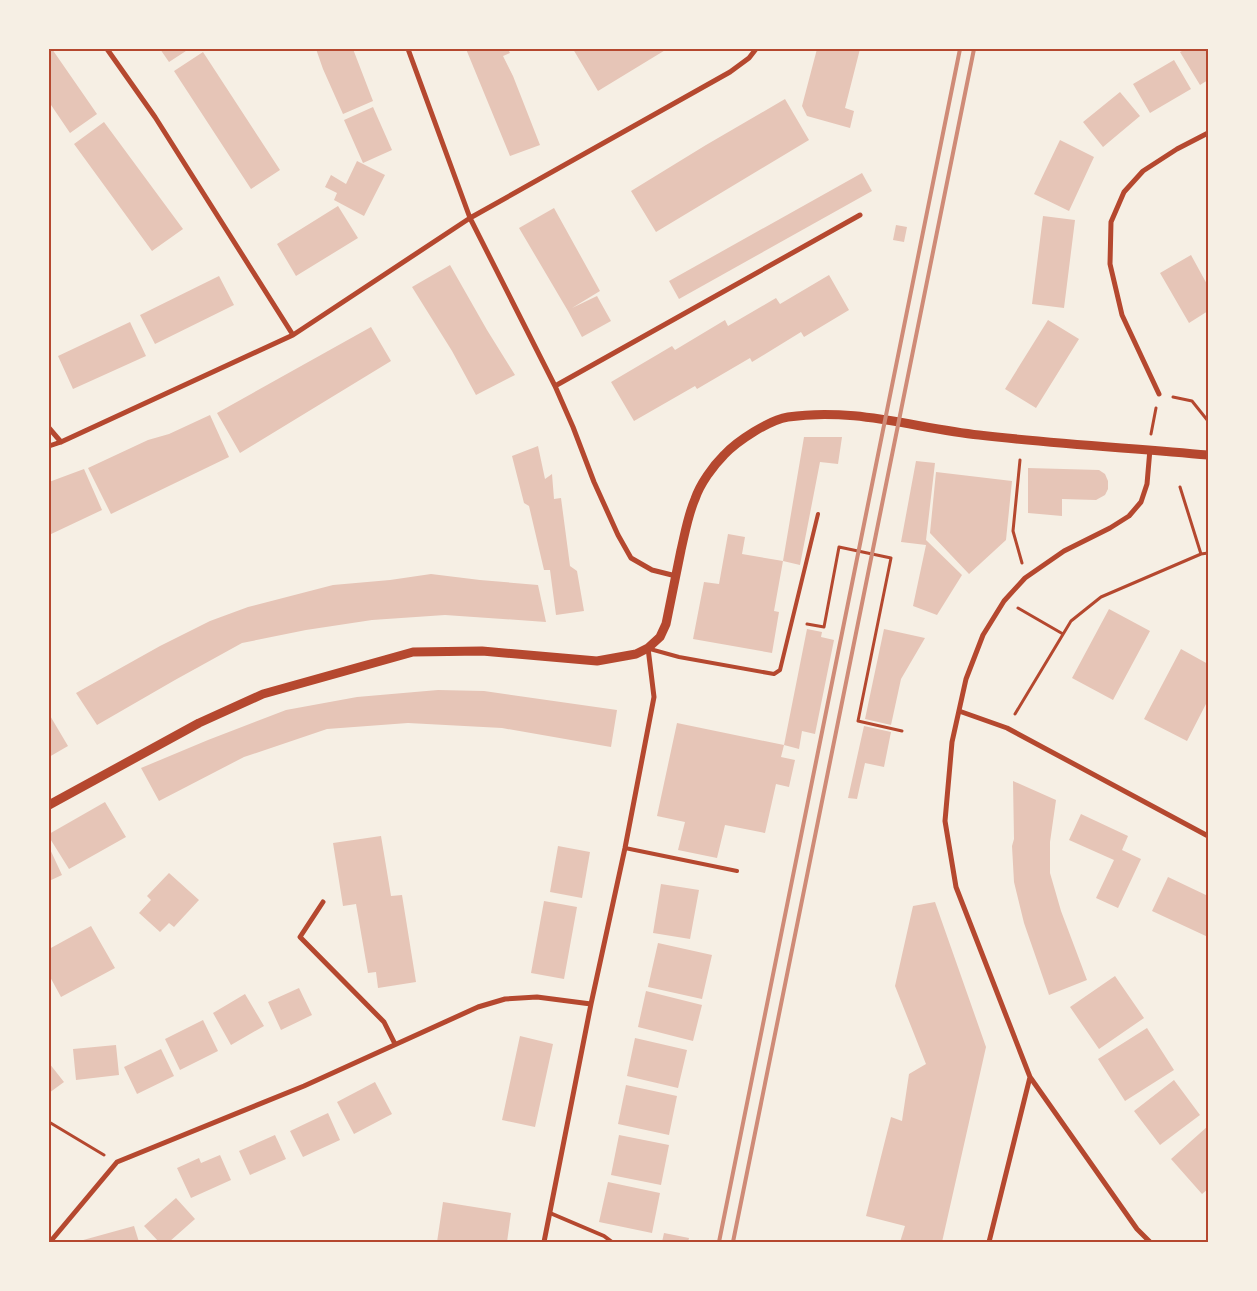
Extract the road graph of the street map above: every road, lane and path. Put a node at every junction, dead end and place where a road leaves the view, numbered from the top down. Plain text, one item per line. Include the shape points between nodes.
1 (107, 49) edge
2 (408, 49) edge
3 (756, 49) edge
4 (1208, 133) edge
5 (860, 215) dead end
6 (470, 218) junction
7 (293, 335) junction
8 (556, 386) junction
9 (1159, 394) junction
10 (1208, 421) edge
11 (49, 428) edge
12 (61, 442) junction
13 (49, 446) edge
14 (1150, 449) junction
15 (1208, 455) edge
16 (1020, 460) dead end
17 (1180, 487) dead end
18 (818, 514) dead end
19 (1208, 553) edge
20 (1201, 554) junction
21 (676, 576) junction
22 (1026, 578) junction
23 (1004, 600) junction
24 (814, 625) dead end
25 (1063, 634) junction
26 (648, 648) junction
27 (959, 711) junction
28 (1007, 728) junction
29 (902, 731) dead end
30 (49, 804) edge
31 (1208, 836) edge
32 (625, 848) junction
33 (737, 871) dead end
34 (323, 902) dead end
35 (591, 1004) junction
36 (395, 1044) junction
37 (1030, 1077) junction
38 (49, 1122) edge
39 (117, 1162) junction
40 (550, 1212) junction
41 (50, 1242) edge
42 (544, 1242) edge
43 (612, 1242) edge
44 (989, 1242) edge
45 (1150, 1242) edge

1 - 7 street via 155,117
2 - 6 street
3 - 6 street via 730,72
4 - 9 street via 1143,171 1124,192 1111,222 1110,264 1122,315
5 - 8 street
6 - 7 street
6 - 8 street
7 - 12 street
8 - 21 street via 594,482 631,558 652,570
9 - 10 path via 1192,401
9 - 14 path via 1152,421
11 - 12 street
12 - 13 street
14 - 15 street
14 - 21 street via 1036,442 841,415 785,417 743,438 724,454 708,475 695,497
14 - 22 street via 1147,484 1141,502 1129,516 1064,551
16 - 22 path via 1013,531
17 - 20 path
18 - 26 lane via 780,670 774,674
19 - 20 path
20 - 25 path via 1101,597 1071,621
21 - 26 street via 666,624 660,637
22 - 23 street
23 - 25 path
23 - 27 street via 983,635 966,679
24 - 29 path via 824,627 840,547 892,558 858,721
25 - 28 path
26 - 30 street via 636,654 597,661 482,651 413,652 263,694 199,723
26 - 32 street via 654,697
27 - 28 street
27 - 37 street via 952,742 945,820 956,887
28 - 31 street
32 - 33 lane
32 - 35 street
34 - 36 street via 300,937 384,1022
35 - 36 street via 537,997 506,999 478,1007
35 - 40 street
36 - 39 street via 304,1086
37 - 44 street
37 - 45 street via 1137,1229
38 - 39 path
39 - 41 street
40 - 42 street
40 - 43 lane

